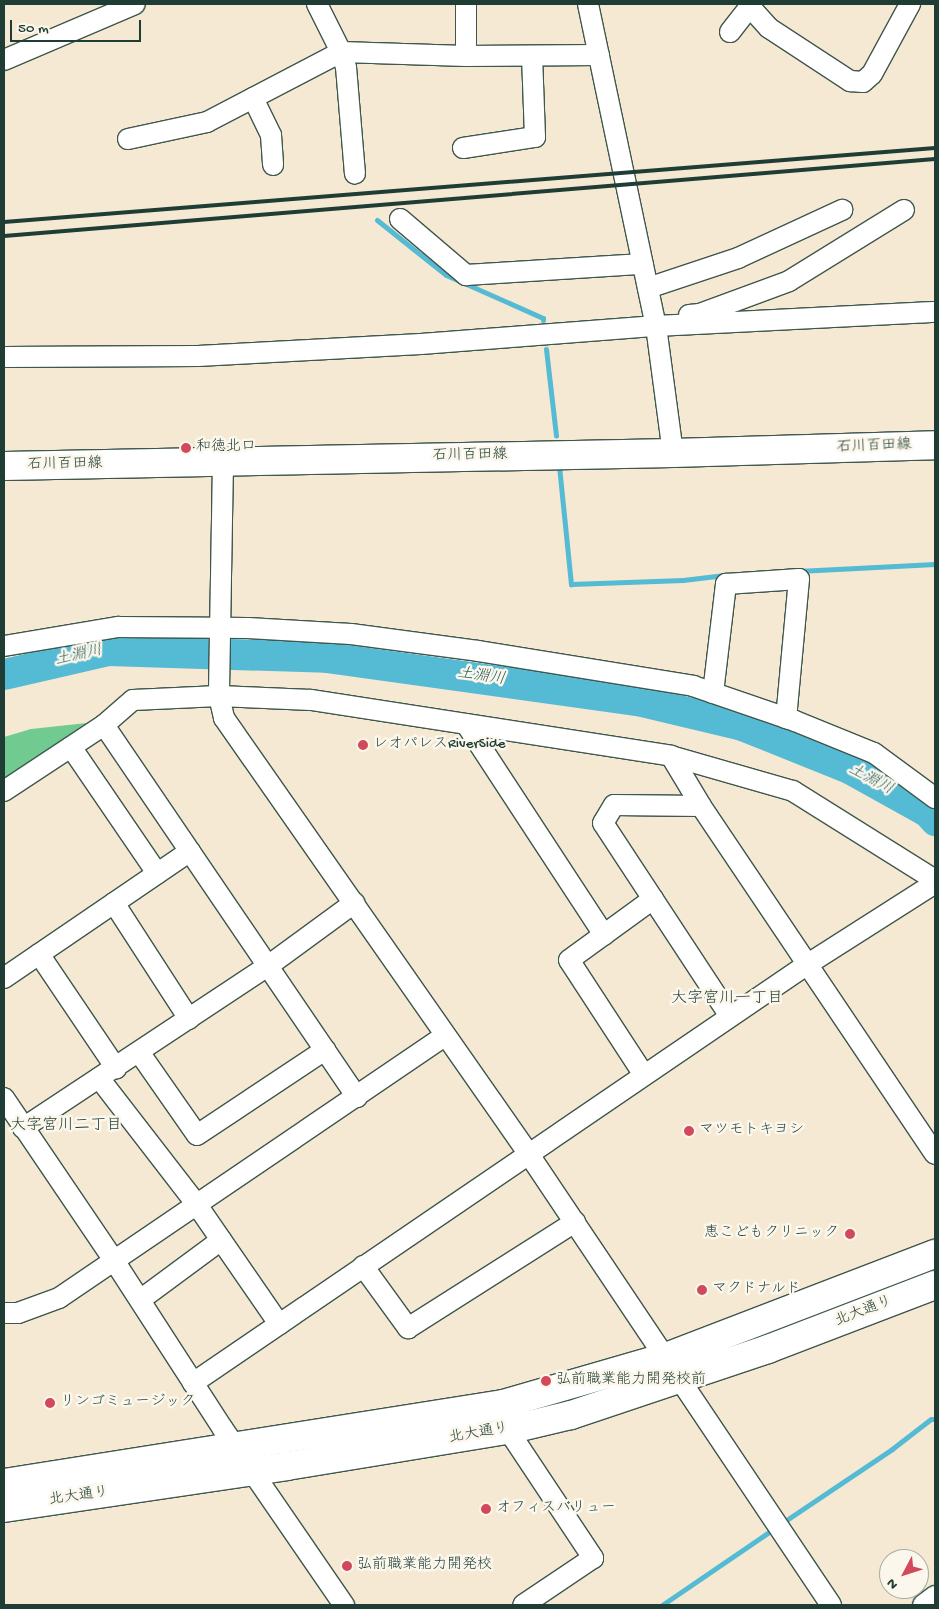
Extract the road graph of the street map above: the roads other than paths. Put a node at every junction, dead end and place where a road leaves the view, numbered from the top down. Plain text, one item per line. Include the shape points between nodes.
1 (135, 4) edge
2 (317, 4) edge
3 (466, 4) edge
4 (588, 4) edge
5 (910, 4) edge
6 (751, 5) edge
7 (730, 32) dead end
8 (341, 52) junction
9 (599, 55) junction
10 (466, 56) junction
11 (532, 56) junction
12 (4, 60) edge
13 (253, 98) junction
14 (128, 139) dead end
15 (463, 148) dead end
16 (273, 165) dead end
17 (354, 174) dead end
18 (842, 210) dead end
19 (904, 210) dead end
20 (400, 219) dead end
21 (643, 264) junction
22 (648, 288) junction
23 (935, 312) edge
24 (655, 322) junction
25 (4, 357) edge
26 (935, 445) edge
27 (673, 453) junction
28 (223, 462) junction
29 (4, 466) edge
30 (219, 632) junction
31 (4, 646) edge
32 (219, 691) junction
33 (713, 693) junction
34 (786, 718) junction
35 (466, 724) junction
36 (104, 725) junction
37 (71, 747) junction
38 (671, 756) junction
39 (4, 791) edge
40 (935, 798) edge
41 (701, 806) junction
42 (190, 851) junction
43 (157, 873) junction
44 (935, 881) edge
45 (653, 899) junction
46 (114, 903) junction
47 (354, 903) junction
48 (604, 935) junction
49 (39, 954) junction
50 (808, 964) junction
51 (268, 966) junction
52 (4, 978) edge
53 (730, 1016) junction
54 (189, 1019) junction
55 (446, 1036) junction
56 (324, 1050) junction
57 (139, 1052) junction
58 (116, 1068) junction
59 (644, 1075) junction
60 (99, 1078) junction
61 (357, 1097) junction
62 (4, 1098) edge
63 (23, 1128) junction
64 (528, 1153) junction
65 (935, 1154) edge
66 (198, 1206) junction
67 (575, 1222) junction
68 (221, 1240) junction
69 (935, 1254) edge
70 (115, 1262) junction
71 (364, 1266) junction
72 (935, 1285) edge
73 (140, 1300) junction
74 (4, 1313) edge
75 (279, 1324) junction
76 (673, 1368) junction
77 (193, 1383) junction
78 (508, 1430) junction
79 (236, 1447) junction
80 (254, 1470) junction
81 (4, 1483) edge
82 (4, 1508) edge
83 (935, 1596) edge
84 (344, 1605) edge
85 (524, 1605) edge
86 (831, 1605) edge
87 (922, 1605) edge

1 - 12 street
2 - 8 street
3 - 10 street
4 - 9 street
5 - 6 street via 872,74 863,82 850,82 777,33
6 - 7 street
8 - 10 street
8 - 13 street
8 - 17 street via 346,68
9 - 11 street
9 - 21 street
10 - 11 street
11 - 15 street via 535,137
13 - 14 street via 207,122
13 - 16 street via 271,135
18 - 22 street via 738,258
19 - 24 street via 789,281 700,314
20 - 21 street via 466,275
21 - 22 street
22 - 24 street
23 - 24 street
24 - 25 street via 412,344 198,356
24 - 27 street
26 - 27 street, 石川百田線
27 - 28 street, 石川百田線
28 - 29 street, 石川百田線
28 - 30 street
30 - 31 street via 118,628
30 - 32 street
30 - 33 street via 351,634 693,686
32 - 35 street via 311,700
32 - 36 street via 133,700
32 - 47 street via 224,718
33 - 34 street
33 - 34 street via 726,584 799,579
34 - 40 street via 874,753
35 - 38 street
35 - 48 street
36 - 37 street
36 - 42 street
37 - 39 street
37 - 43 street
38 - 41 street
38 - 44 street via 793,791
41 - 45 street via 614,805 602,823
41 - 50 street
42 - 43 street
42 - 51 street
43 - 46 street
44 - 50 street
45 - 48 street
45 - 53 street
46 - 49 street
46 - 54 street
47 - 51 street
47 - 55 street
48 - 59 street via 569,960
49 - 52 street
49 - 58 street
50 - 53 street
50 - 65 street
51 - 54 street
51 - 56 street
53 - 59 street
54 - 57 street
55 - 61 street
55 - 64 street
56 - 57 street via 198,1135
56 - 61 street
57 - 58 street
58 - 60 street
59 - 64 street
60 - 63 street
60 - 66 street
61 - 66 street
62 - 63 street
63 - 70 street
64 - 67 street
64 - 71 street
66 - 68 street
66 - 70 street
67 - 71 street via 408,1328
67 - 76 street
68 - 73 street
68 - 75 street
69 - 76 street
70 - 73 street
70 - 74 street via 59,1298 18,1313
71 - 75 street
72 - 76 street, 北大通り via 768,1349
73 - 77 street
75 - 77 street
76 - 78 street, 北大通り via 571,1415
76 - 79 street via 502,1404
76 - 86 street
77 - 79 street
78 - 80 street, 北大通り
78 - 85 street via 593,1558
79 - 80 street
79 - 81 street
80 - 82 street, 北大通り
80 - 84 street
83 - 87 street

